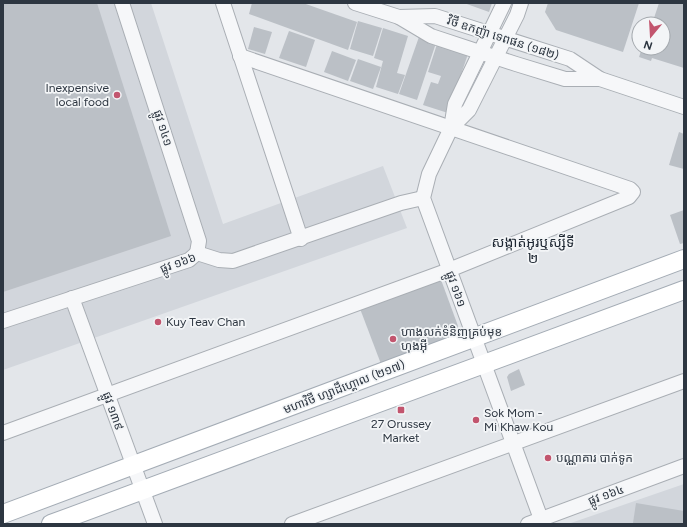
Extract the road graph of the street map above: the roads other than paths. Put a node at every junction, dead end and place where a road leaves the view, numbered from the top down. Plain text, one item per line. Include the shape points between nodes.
1 (122, 3) edge
2 (223, 3) edge
3 (356, 3) edge
4 (504, 3) edge
5 (521, 3) edge
6 (400, 17) junction
7 (490, 34) junction
8 (505, 38) junction
9 (480, 53) junction
10 (240, 56) junction
11 (495, 58) junction
12 (600, 79) junction
13 (684, 107) edge
14 (451, 128) junction
15 (423, 198) junction
16 (301, 239) junction
17 (197, 253) junction
18 (684, 259) edge
19 (449, 270) junction
20 (684, 290) edge
21 (72, 298) junction
22 (3, 321) edge
23 (474, 338) junction
24 (483, 363) junction
25 (684, 381) edge
26 (107, 395) junction
27 (3, 433) edge
28 (513, 444) junction
29 (133, 466) junction
30 (684, 466) edge
31 (142, 490) junction
32 (3, 514) edge
33 (541, 519) junction
34 (51, 524) edge
35 (155, 524) edge
36 (292, 524) edge
37 (528, 524) edge

1 - 17 street, ផ្លូវ ១៤១ via 199,241
2 - 10 street
3 - 6 street, វិថី ឧកញ៉ា ទេពផន (១៨២)
4 - 7 street
5 - 8 street
6 - 7 street, វិថី ឧកញ៉ា ទេពផន (១៨២) via 435,16
6 - 9 street, វិថី ឧកញ៉ា ទេពផន (១៨២) via 431,36
7 - 8 street, វិថី ឧកញ៉ា ទេពផន (១៨២)
7 - 9 street
8 - 11 street
8 - 12 street, វិថី ឧកញ៉ា ទេពផន (១៨២) via 570,60
9 - 11 street, វិថី ឧកញ៉ា ទេពផន (១៨២)
9 - 14 street via 455,104
10 - 14 street
10 - 16 street
11 - 12 street, វិថី ឧកញ៉ា ទេពផន (១៨២) via 564,79
11 - 14 street via 469,110
12 - 13 street, វិថី ឧកញ៉ា ទេពផន (១៨២)
14 - 15 street via 429,174
14 - 19 street via 633,192 629,197
15 - 16 street, ផ្លូវ ១៦៦ via 401,203
15 - 19 street, ផ្លូវ ១៦១
16 - 17 street, ផ្លូវ ១៦៦ via 234,261 219,260
17 - 21 street, ផ្លូវ ១៦៦ via 189,260
18 - 23 main road, មហាវិថី ហ្សាដឹហ្គោល (២១៧)
19 - 23 street, ផ្លូវ ១៦១
19 - 26 street
20 - 24 main road
21 - 22 street, ផ្លូវ ១៦៦
21 - 26 street, ផ្លូវ ១៣៩
23 - 24 street, ផ្លូវ ១៦១
23 - 29 main road, មហាវិថី ហ្សាដឹហ្គោល (២១៧)
24 - 28 street, ផ្លូវ ១៦១
24 - 31 main road
25 - 28 street
26 - 27 street
26 - 29 street, ផ្លូវ ១៣៩
28 - 33 street, ផ្លូវ ១៦១
28 - 36 street
29 - 31 street, ផ្លូវ ១៣៩
29 - 32 main road, មហាវិថី ហ្សាដឹហ្គោល (២១៧)
30 - 33 street, ផ្លូវ ១៦៤
31 - 34 main road
31 - 35 street, ផ្លូវ ១៣៩
33 - 37 street, ផ្លូវ ១៦៤

